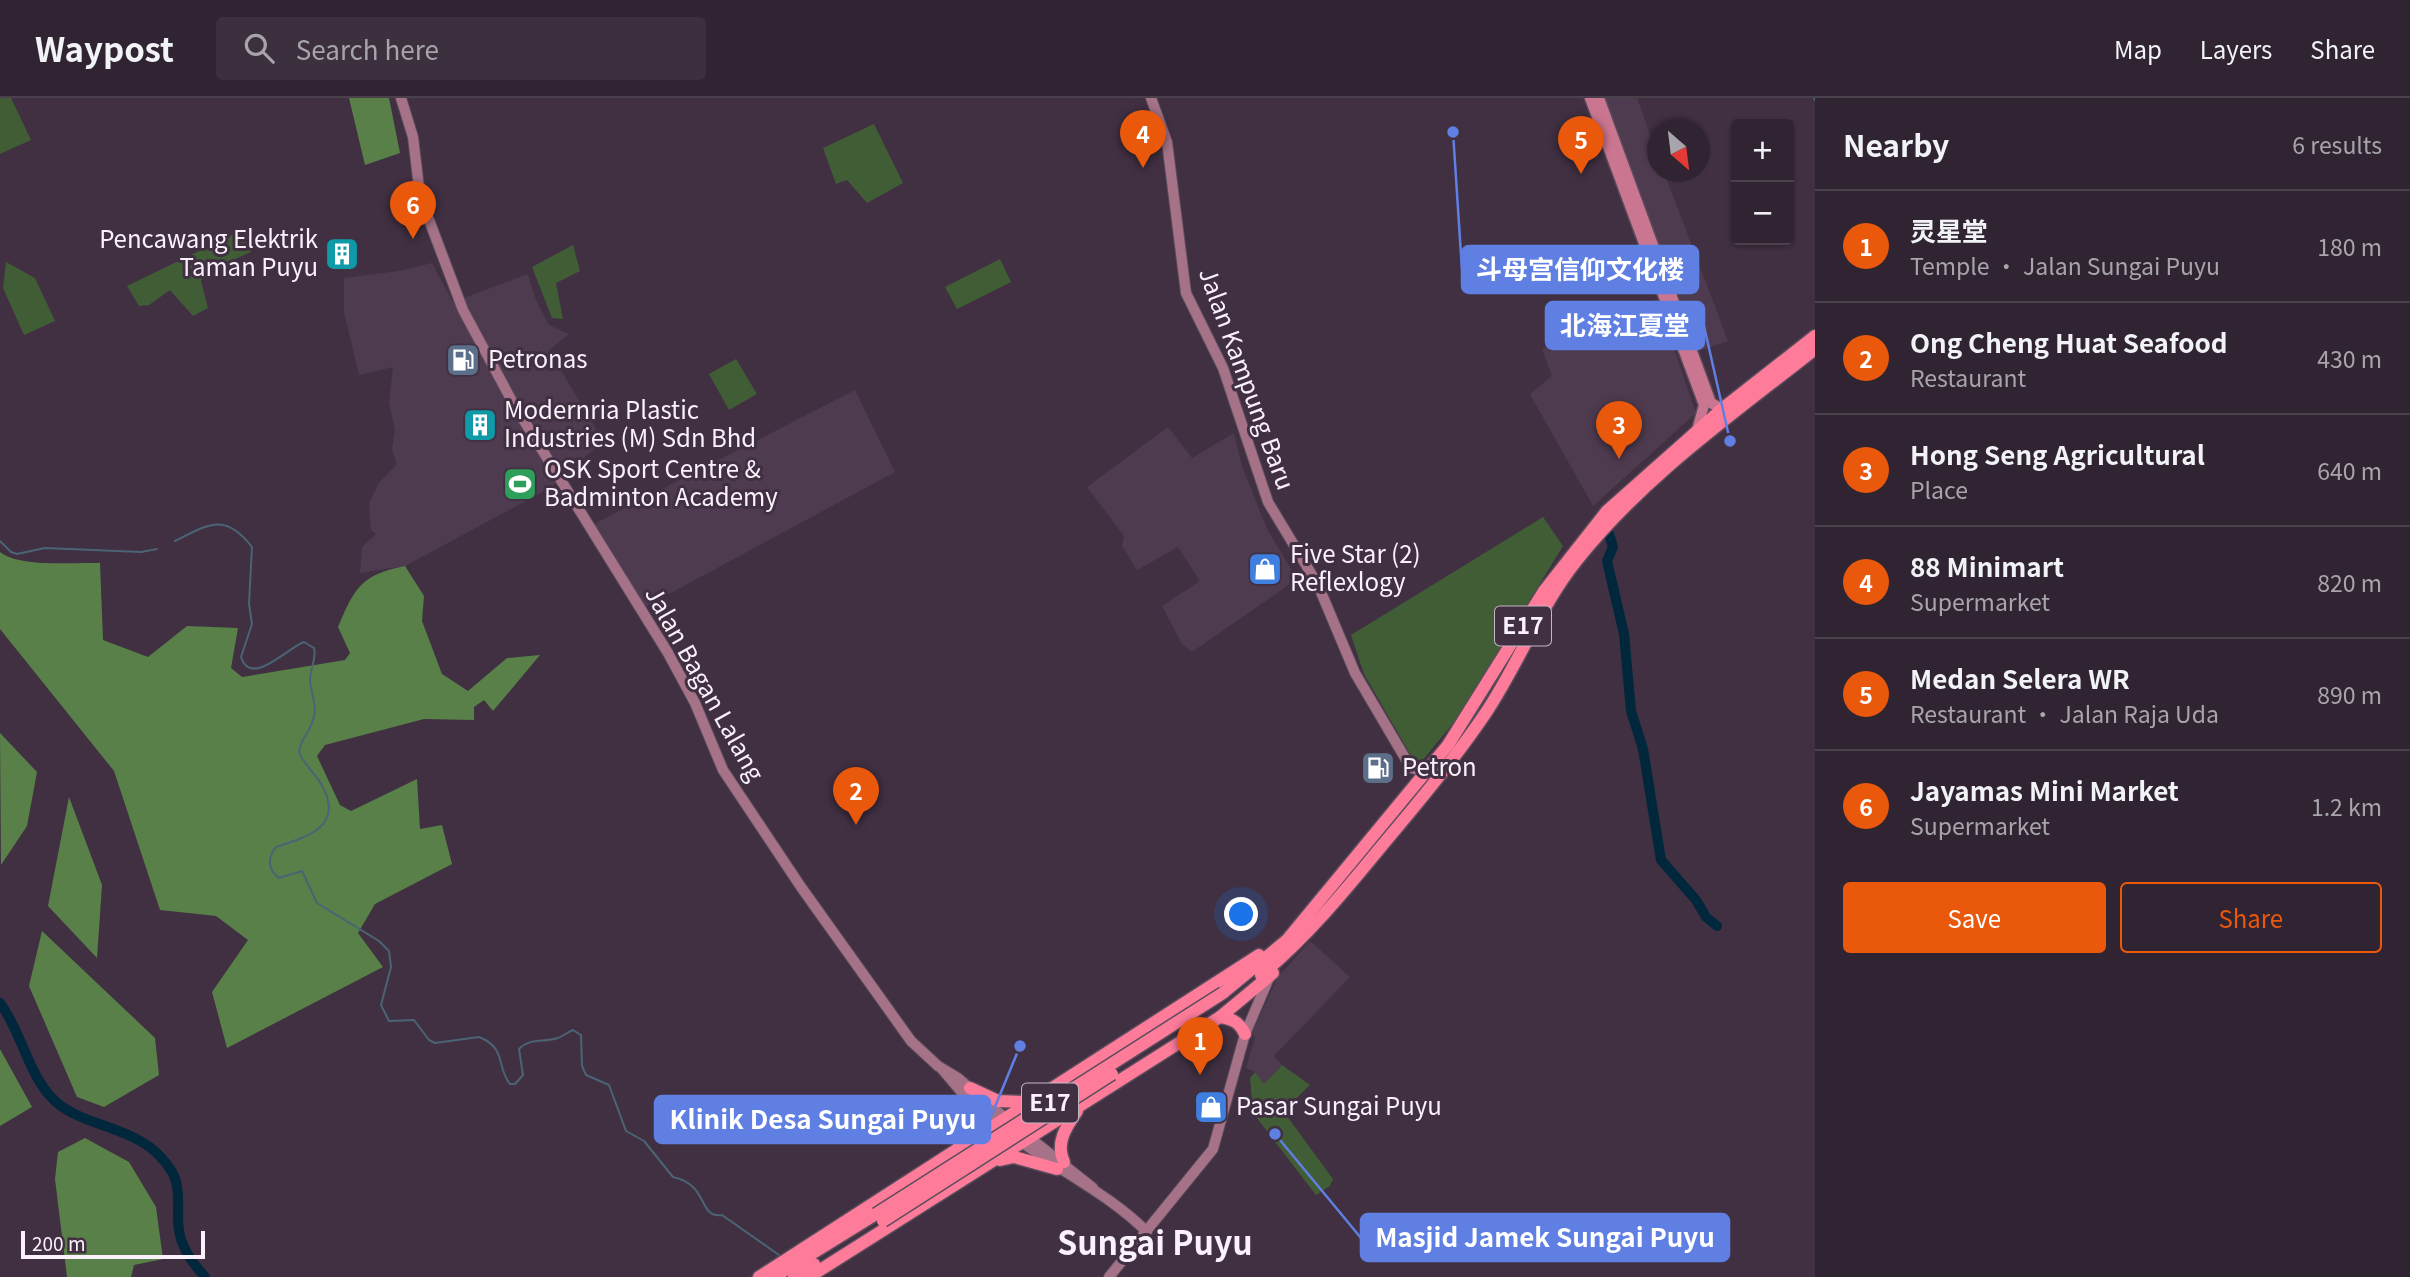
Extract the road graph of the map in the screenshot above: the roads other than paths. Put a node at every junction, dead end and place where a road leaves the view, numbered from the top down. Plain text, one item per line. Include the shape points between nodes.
1 (401, 98) edge
2 (1151, 98) edge
3 (1590, 98) edge
4 (1599, 98) edge
5 (1815, 336) edge
6 (1815, 350) edge
7 (1722, 409) junction
8 (1697, 430) junction
9 (1410, 768) junction
10 (1426, 772) junction
11 (1405, 797) junction
12 (1303, 920) junction
13 (1285, 955) junction
14 (1269, 978) junction
15 (1225, 997) junction
16 (1220, 1017) junction
17 (1245, 1034) junction
18 (942, 1069) junction
19 (970, 1087) junction
20 (1038, 1097) junction
21 (970, 1102) junction
22 (1079, 1107) junction
23 (1061, 1119) junction
24 (1000, 1120) junction
25 (1026, 1140) junction
26 (967, 1141) junction
27 (952, 1151) junction
28 (1060, 1166) junction
29 (985, 1167) junction
30 (1129, 1215) junction
31 (880, 1217) junction
32 (1158, 1219) junction
33 (1147, 1232) junction
34 (1139, 1242) junction
35 (759, 1277) edge
36 (774, 1277) edge
37 (793, 1277) edge
38 (809, 1277) edge
39 (1109, 1277) edge

1 - 18 main road, Jalan Bagan Lalang via 427,218 463,310 505,390 668,653 735,788 900,1026
2 - 9 main road, Jalan Kampung Baru via 1167,142 1182,275 1193,310 1223,368 1268,502 1324,596 1355,673
3 - 8 main road via 1704,405
4 - 7 main road via 1711,403
5 - 7 highway, E17
6 - 13 highway, E17 via 1679,459 1598,534 1557,590 1486,713 1452,760
7 - 8 highway, E17
8 - 10 highway, E17 via 1607,511 1571,552 1475,706
9 - 10 main road
9 - 11 main road
10 - 11 highway, E17
11 - 12 highway, E17
12 - 15 highway, E17
12 - 20 highway via 1220,983
13 - 14 highway
13 - 15 highway, E17
14 - 16 highway
14 - 17 main road
15 - 31 highway, E17, bridge
16 - 17 highway via 1240,1024
16 - 22 highway
17 - 32 main road via 1213,1149
18 - 19 main road, Jalan Bagan Lalang
18 - 21 main road, Jalan Bagan Lalang
19 - 20 highway via 1010,1103
19 - 24 main road, Jalan Bagan Lalang
20 - 23 highway via 1039,1116
20 - 24 highway
21 - 24 main road, Jalan Bagan Lalang
21 - 27 highway via 968,1129
22 - 23 highway
22 - 28 highway via 1065,1129
23 - 25 highway
24 - 25 main road, Jalan Bagan Lalang
24 - 26 highway
25 - 28 main road, Jalan Bagan Lalang
25 - 29 highway
26 - 27 highway
26 - 29 highway via 979,1140 988,1147
27 - 35 highway
28 - 29 highway via 1014,1157
28 - 30 main road, Jalan Bagan Lalang
29 - 38 highway
30 - 32 main road
30 - 33 main road, Jalan Bagan Lalang
30 - 34 main road
31 - 36 highway, E17
31 - 37 highway, E17
32 - 33 main road
33 - 34 main road
34 - 39 main road

